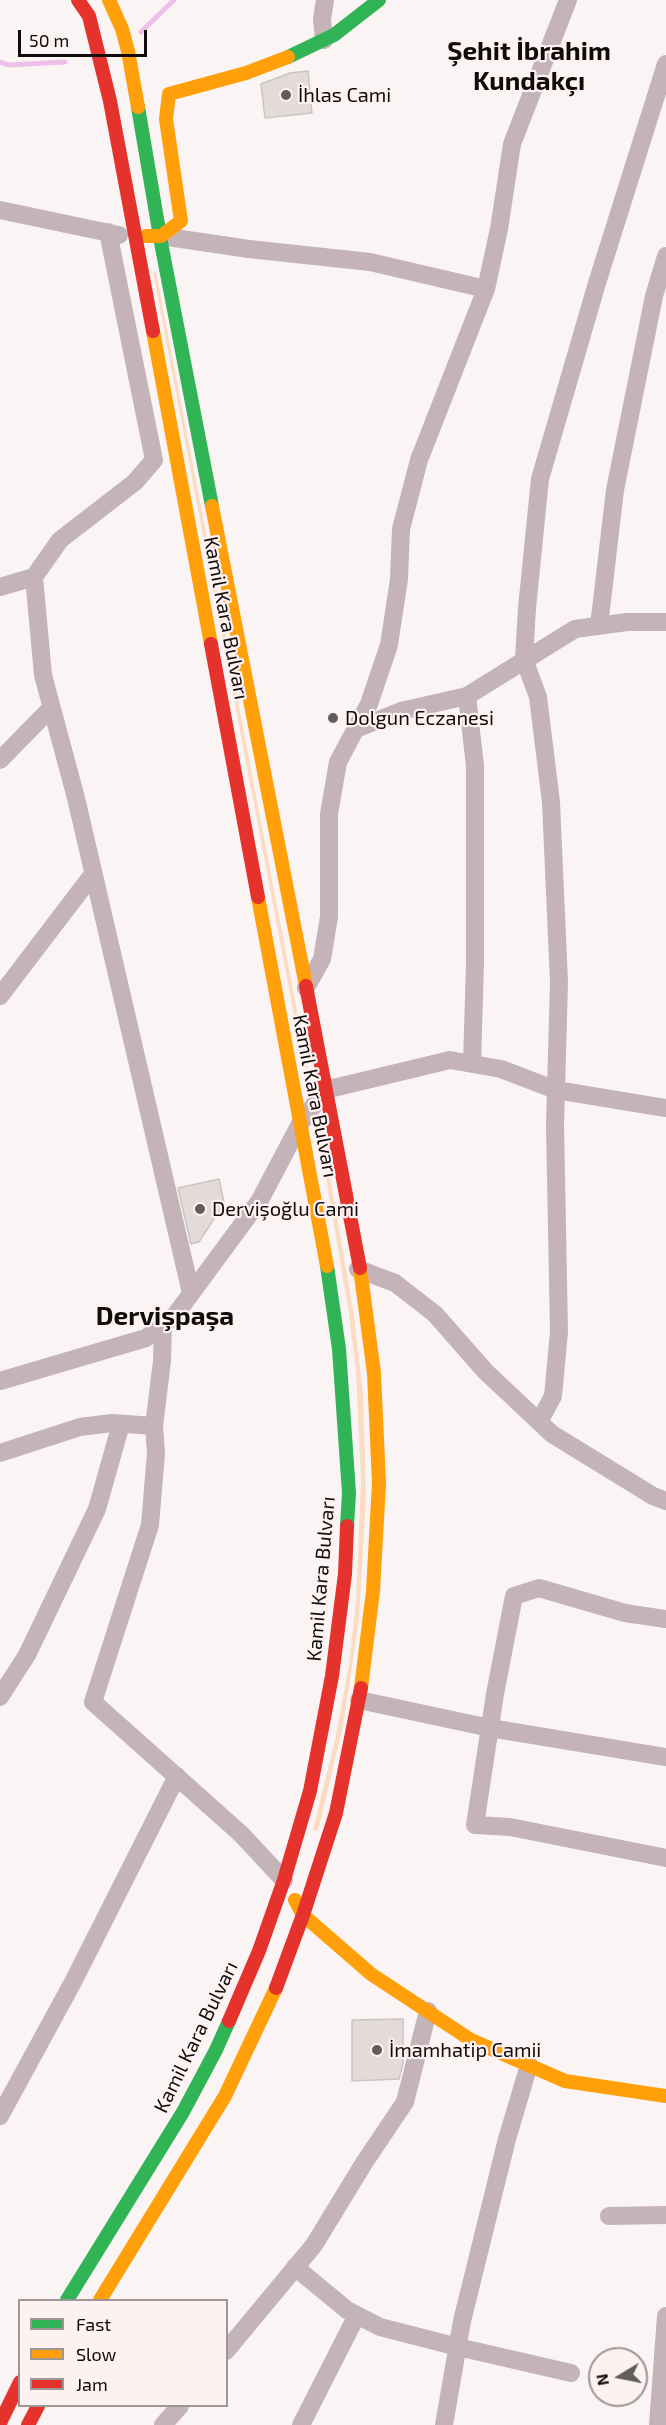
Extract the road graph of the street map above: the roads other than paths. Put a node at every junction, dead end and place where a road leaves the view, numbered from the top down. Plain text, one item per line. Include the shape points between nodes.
1 (78, 0) edge
2 (109, 0) edge
3 (325, 0) edge
4 (379, 0) edge
5 (568, 0) edge
6 (324, 40) junction
7 (666, 64) edge
8 (0, 210) edge
9 (122, 234) junction
10 (162, 236) junction
11 (666, 255) edge
12 (486, 289) junction
13 (34, 577) junction
14 (0, 587) edge
15 (666, 622) edge
16 (599, 626) junction
17 (524, 659) junction
18 (467, 696) junction
19 (51, 708) junction
20 (356, 729) junction
21 (0, 760) edge
22 (93, 874) junction
23 (306, 988) junction
24 (2, 990) edge
25 (472, 1064) junction
26 (325, 1090) junction
27 (556, 1090) junction
28 (666, 1108) edge
29 (300, 1124) junction
30 (358, 1269) junction
31 (191, 1293) junction
32 (163, 1325) junction
33 (0, 1381) edge
34 (539, 1422) junction
35 (121, 1424) junction
36 (154, 1426) junction
37 (0, 1453) edge
38 (666, 1501) edge
39 (666, 1619) edge
40 (0, 1697) edge
41 (359, 1700) junction
42 (490, 1728) junction
43 (666, 1757) edge
44 (177, 1776) junction
45 (666, 1858) edge
46 (284, 1880) junction
47 (303, 1915) junction
48 (428, 2012) junction
49 (529, 2065) junction
50 (666, 2096) edge
51 (0, 2116) edge
52 (666, 2215) edge
53 (609, 2216) dead end
54 (296, 2267) junction
55 (68, 2299) edge
56 (101, 2299) edge
57 (357, 2315) junction
58 (666, 2316) edge
59 (458, 2348) junction
60 (228, 2349) edge
61 (571, 2373) dead end
62 (18, 2386) edge
63 (37, 2407) edge
64 (179, 2407) edge
65 (0, 2423) edge
66 (28, 2425) edge
67 (163, 2425) edge
68 (301, 2425) edge
69 (444, 2425) edge
70 (658, 2425) edge

1 - 9 main road, Kamil Kara Bulvarı via 89,16 102,63
2 - 10 main road, Kamil Kara Bulvarı via 126,40
3 - 6 street
4 - 6 main road
5 - 12 street via 512,144
6 - 10 main road via 246,73 169,94 166,119 181,221
7 - 17 street via 540,479
8 - 9 street
9 - 10 main road
9 - 13 street via 154,460 135,482 60,540
9 - 29 main road, Kamil Kara Bulvarı
10 - 12 street via 370,262
10 - 23 main road, Kamil Kara Bulvarı
11 - 16 street via 654,296 615,490
12 - 20 street via 419,460 401,529 399,579 388,645 369,704
13 - 14 street
13 - 19 street via 43,675
15 - 16 street
16 - 17 street via 575,628
17 - 18 street
17 - 27 street via 538,697 551,802 559,982
18 - 20 street via 401,711
18 - 25 street via 475,766
19 - 21 street
19 - 22 street
20 - 23 street via 338,762 329,814 329,917 322,959
22 - 24 street
22 - 31 street
23 - 26 main road, Kamil Kara Bulvarı
25 - 26 street via 450,1060
25 - 27 street via 501,1069
26 - 29 street
26 - 30 main road, Kamil Kara Bulvarı
27 - 28 street
27 - 34 street via 559,1332 554,1396
29 - 31 street via 260,1200
29 - 46 main road, Kamil Kara Bulvarı via 339,1349 348,1494 345,1574 332,1676 310,1791
30 - 34 street via 395,1283 435,1314 485,1371
30 - 41 main road, Kamil Kara Bulvarı via 374,1382 379,1483 368,1650
31 - 32 street
32 - 33 street via 146,1338
32 - 36 street
34 - 38 street via 562,1440
35 - 36 street
35 - 37 street via 80,1427
35 - 40 street via 97,1509 27,1655
36 - 44 street via 156,1453 150,1525 93,1702
39 - 42 street via 539,1588 514,1596
41 - 42 street
41 - 47 main road, Kamil Kara Bulvarı via 336,1813
42 - 43 street
42 - 45 street via 475,1825 510,1827
44 - 46 street via 241,1834
44 - 51 street
46 - 47 main road
46 - 55 main road, Kamil Kara Bulvarı via 216,2050 183,2112
47 - 48 main road via 371,1974
47 - 56 main road, Kamil Kara Bulvarı via 261,2021 225,2096
48 - 49 main road via 471,2040
48 - 54 street via 405,2102
49 - 50 main road via 565,2081
49 - 59 street via 507,2139
52 - 53 street
54 - 57 street
54 - 60 street
57 - 59 street via 380,2327
57 - 68 street
58 - 70 street
59 - 61 street
59 - 69 street
62 - 65 main road
63 - 66 main road
64 - 67 street

